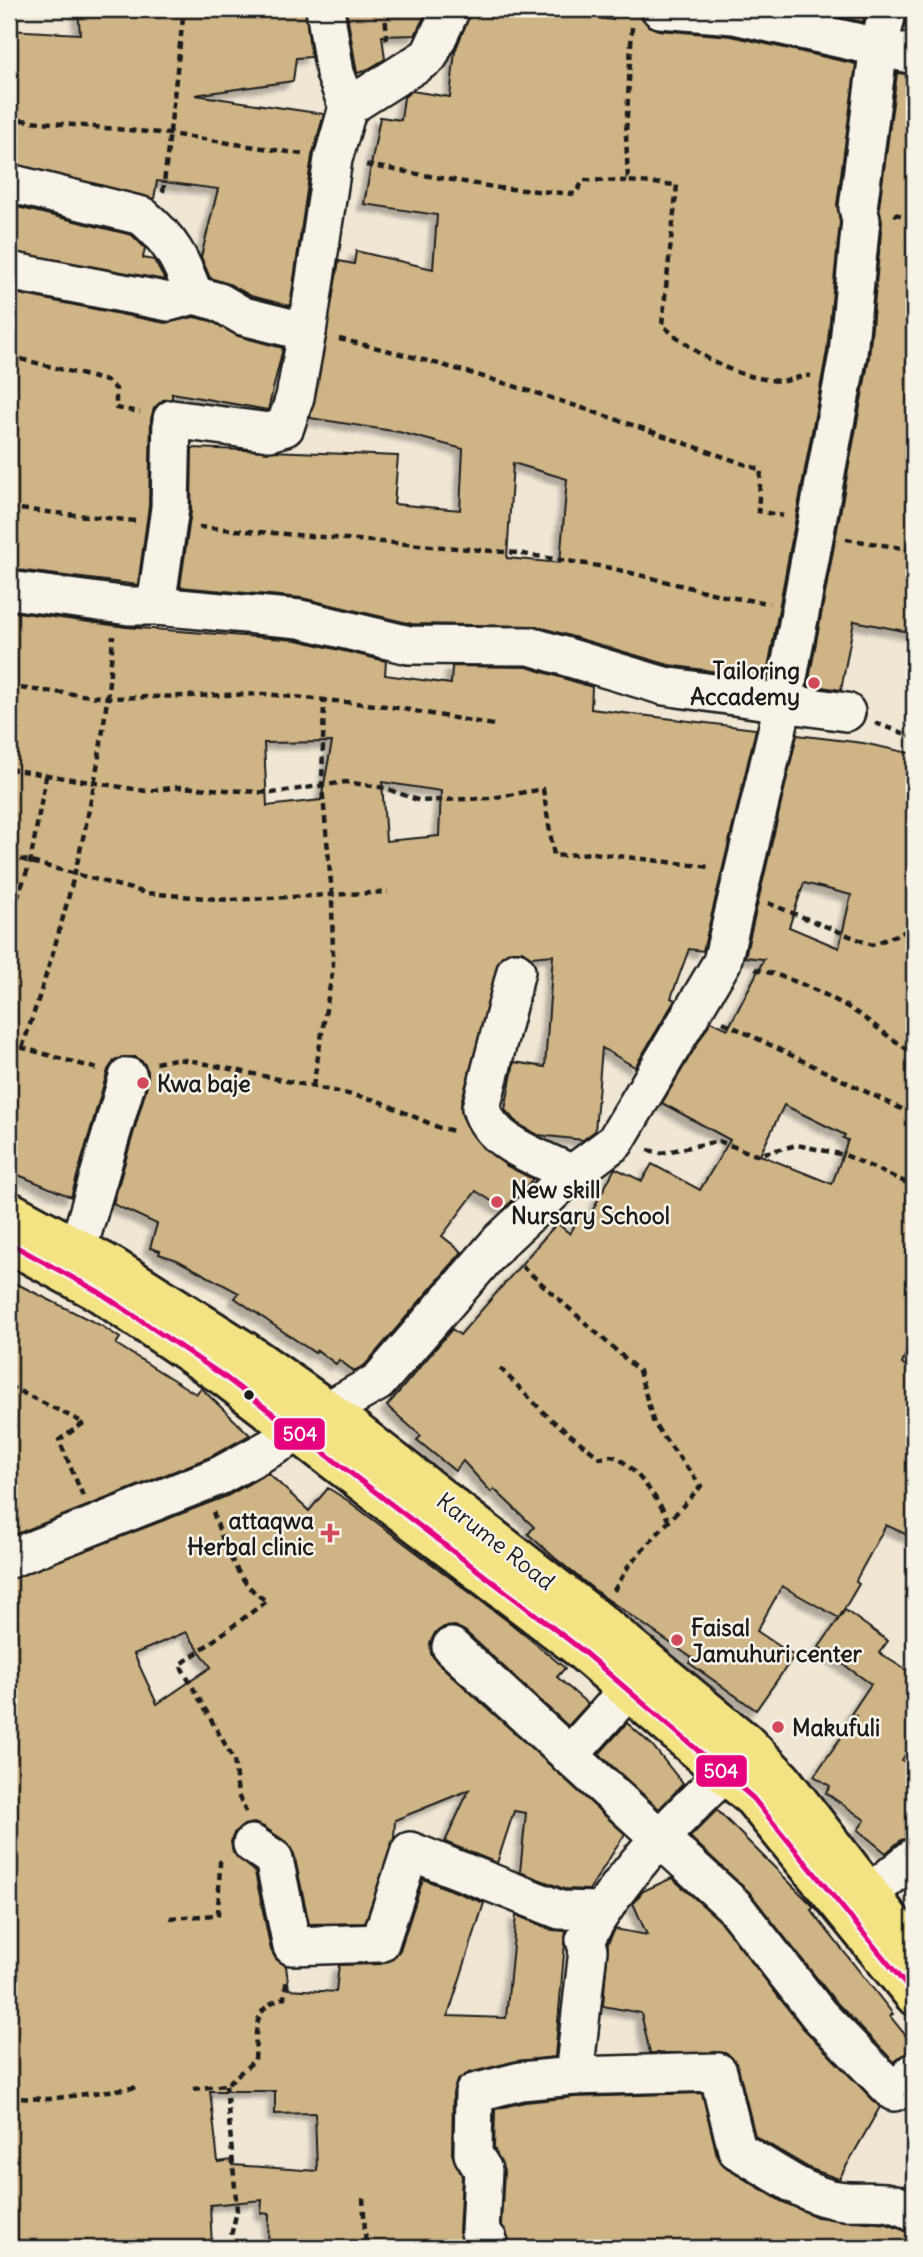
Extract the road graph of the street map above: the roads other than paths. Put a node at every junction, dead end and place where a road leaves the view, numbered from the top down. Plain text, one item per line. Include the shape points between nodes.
1 (325, 9) edge
2 (451, 9) edge
3 (888, 9) edge
4 (646, 15) edge
5 (879, 46) junction
6 (914, 55) edge
7 (348, 107) junction
8 (9, 183) edge
9 (9, 271) edge
10 (194, 295) junction
11 (307, 332) junction
12 (9, 590) edge
13 (156, 606) junction
14 (783, 705) junction
15 (846, 712) dead end
16 (516, 971) dead end
17 (128, 1077) road end
18 (572, 1174) junction
19 (9, 1211) edge
20 (9, 1243) edge
21 (78, 1248) junction
22 (314, 1421) junction
23 (9, 1559) edge
24 (451, 1647) dead end
25 (628, 1690) junction
26 (569, 1756) junction
27 (724, 1774) junction
28 (659, 1837) junction
29 (252, 1844) road end
30 (914, 1857) edge
31 (870, 1893) junction
32 (600, 1911) junction
33 (914, 1951) edge
34 (914, 1995) edge
35 (574, 2076) junction
36 (908, 2093) edge
37 (914, 2213) edge
38 (488, 2248) edge

1 - 7 street via 335,72
2 - 7 street via 429,56
3 - 5 street
4 - 5 street via 734,15
5 - 6 street
5 - 14 street via 842,386
7 - 11 street via 333,159
8 - 10 street via 142,216 180,258
9 - 10 street via 169,302
10 - 11 street via 243,316
11 - 13 street via 285,427 269,432 172,419 167,524
12 - 13 street
13 - 14 street via 300,619 409,645 530,646 664,686
14 - 15 street
14 - 18 street via 722,962 615,1142
16 - 18 street via 481,1108 494,1133
17 - 21 street
18 - 22 street via 499,1242 378,1382
19 - 21 main road, Karume Road
20 - 22 main road
21 - 22 main road, Karume Road via 243,1350
22 - 23 street via 219,1476
22 - 25 main road
22 - 31 main road, Karume Road via 596,1619 746,1743 782,1780
24 - 26 street
25 - 26 street
25 - 27 main road
26 - 28 street
27 - 28 street
27 - 34 main road via 753,1798
28 - 32 street
28 - 36 street via 733,1905 819,2015
29 - 32 street via 274,1858 292,1946 380,1943 410,1851 560,1910
30 - 31 street
31 - 33 main road, Karume Road
32 - 35 street via 585,1940 588,1950
35 - 37 street via 718,2073 737,2150 821,2196 842,2201 885,2200
35 - 38 street via 522,2081 474,2093 473,2154 483,2170 481,2232

